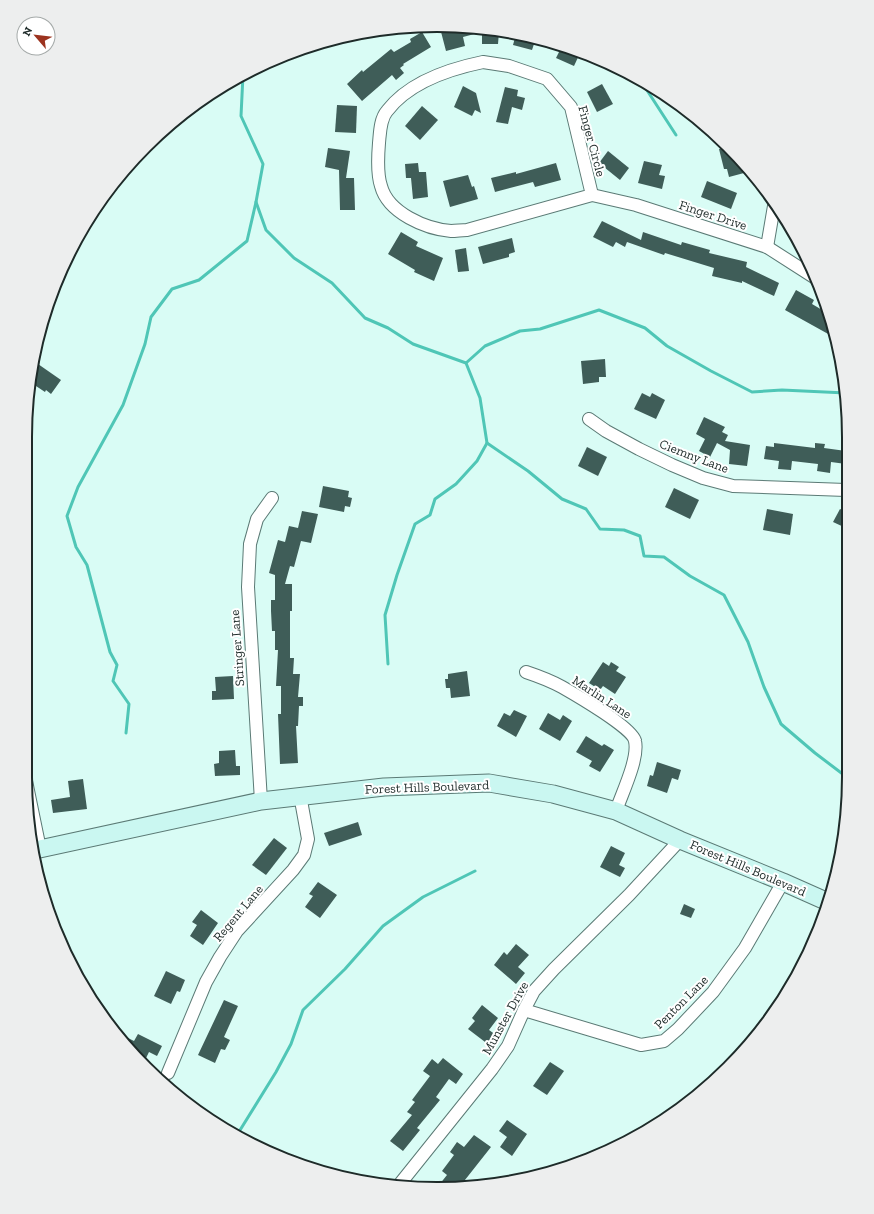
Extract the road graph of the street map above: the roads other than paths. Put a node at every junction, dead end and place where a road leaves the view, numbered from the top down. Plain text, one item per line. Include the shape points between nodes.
1 (592, 195) junction
2 (773, 211) edge
3 (767, 247) junction
4 (807, 272) edge
5 (589, 419) dead end
6 (842, 490) edge
7 (272, 498) dead end
8 (526, 672) dead end
9 (300, 796) junction
10 (261, 801) junction
11 (616, 811) junction
12 (680, 840) junction
13 (39, 850) edge
14 (783, 882) junction
15 (823, 900) edge
16 (524, 1010) junction
17 (168, 1073) dead end
18 (403, 1180) edge

1 - 1 street, Finger Circle via 571,108 547,79 508,66 483,62 459,67 422,82 396,101 386,112 381,124 378,155 381,186 396,208 427,226 453,231 467,230
1 - 3 street, Finger Drive via 636,205
2 - 3 street
3 - 4 street, Finger Drive
5 - 6 street, Ciemny Lane via 639,449 703,478 733,486
7 - 10 street, Stringer Lane via 257,519 250,544 248,587
8 - 11 street, Marlin Lane via 563,688 625,727 635,739 633,762
9 - 10 main road, Forest Hills Boulevard
9 - 11 main road, Forest Hills Boulevard via 384,787 489,783 553,794
9 - 17 street, Regent Lane via 308,839 304,855 237,931 220,957 206,982
10 - 13 main road, Forest Hills Boulevard
11 - 12 main road, Forest Hills Boulevard
12 - 14 main road, Forest Hills Boulevard
12 - 16 street, Munster Drive via 554,969 534,991
14 - 15 main road, Forest Hills Boulevard
14 - 16 street, Penton Lane via 745,948 713,992 664,1041 641,1045
16 - 18 street, Munster Drive via 508,1046 492,1069

